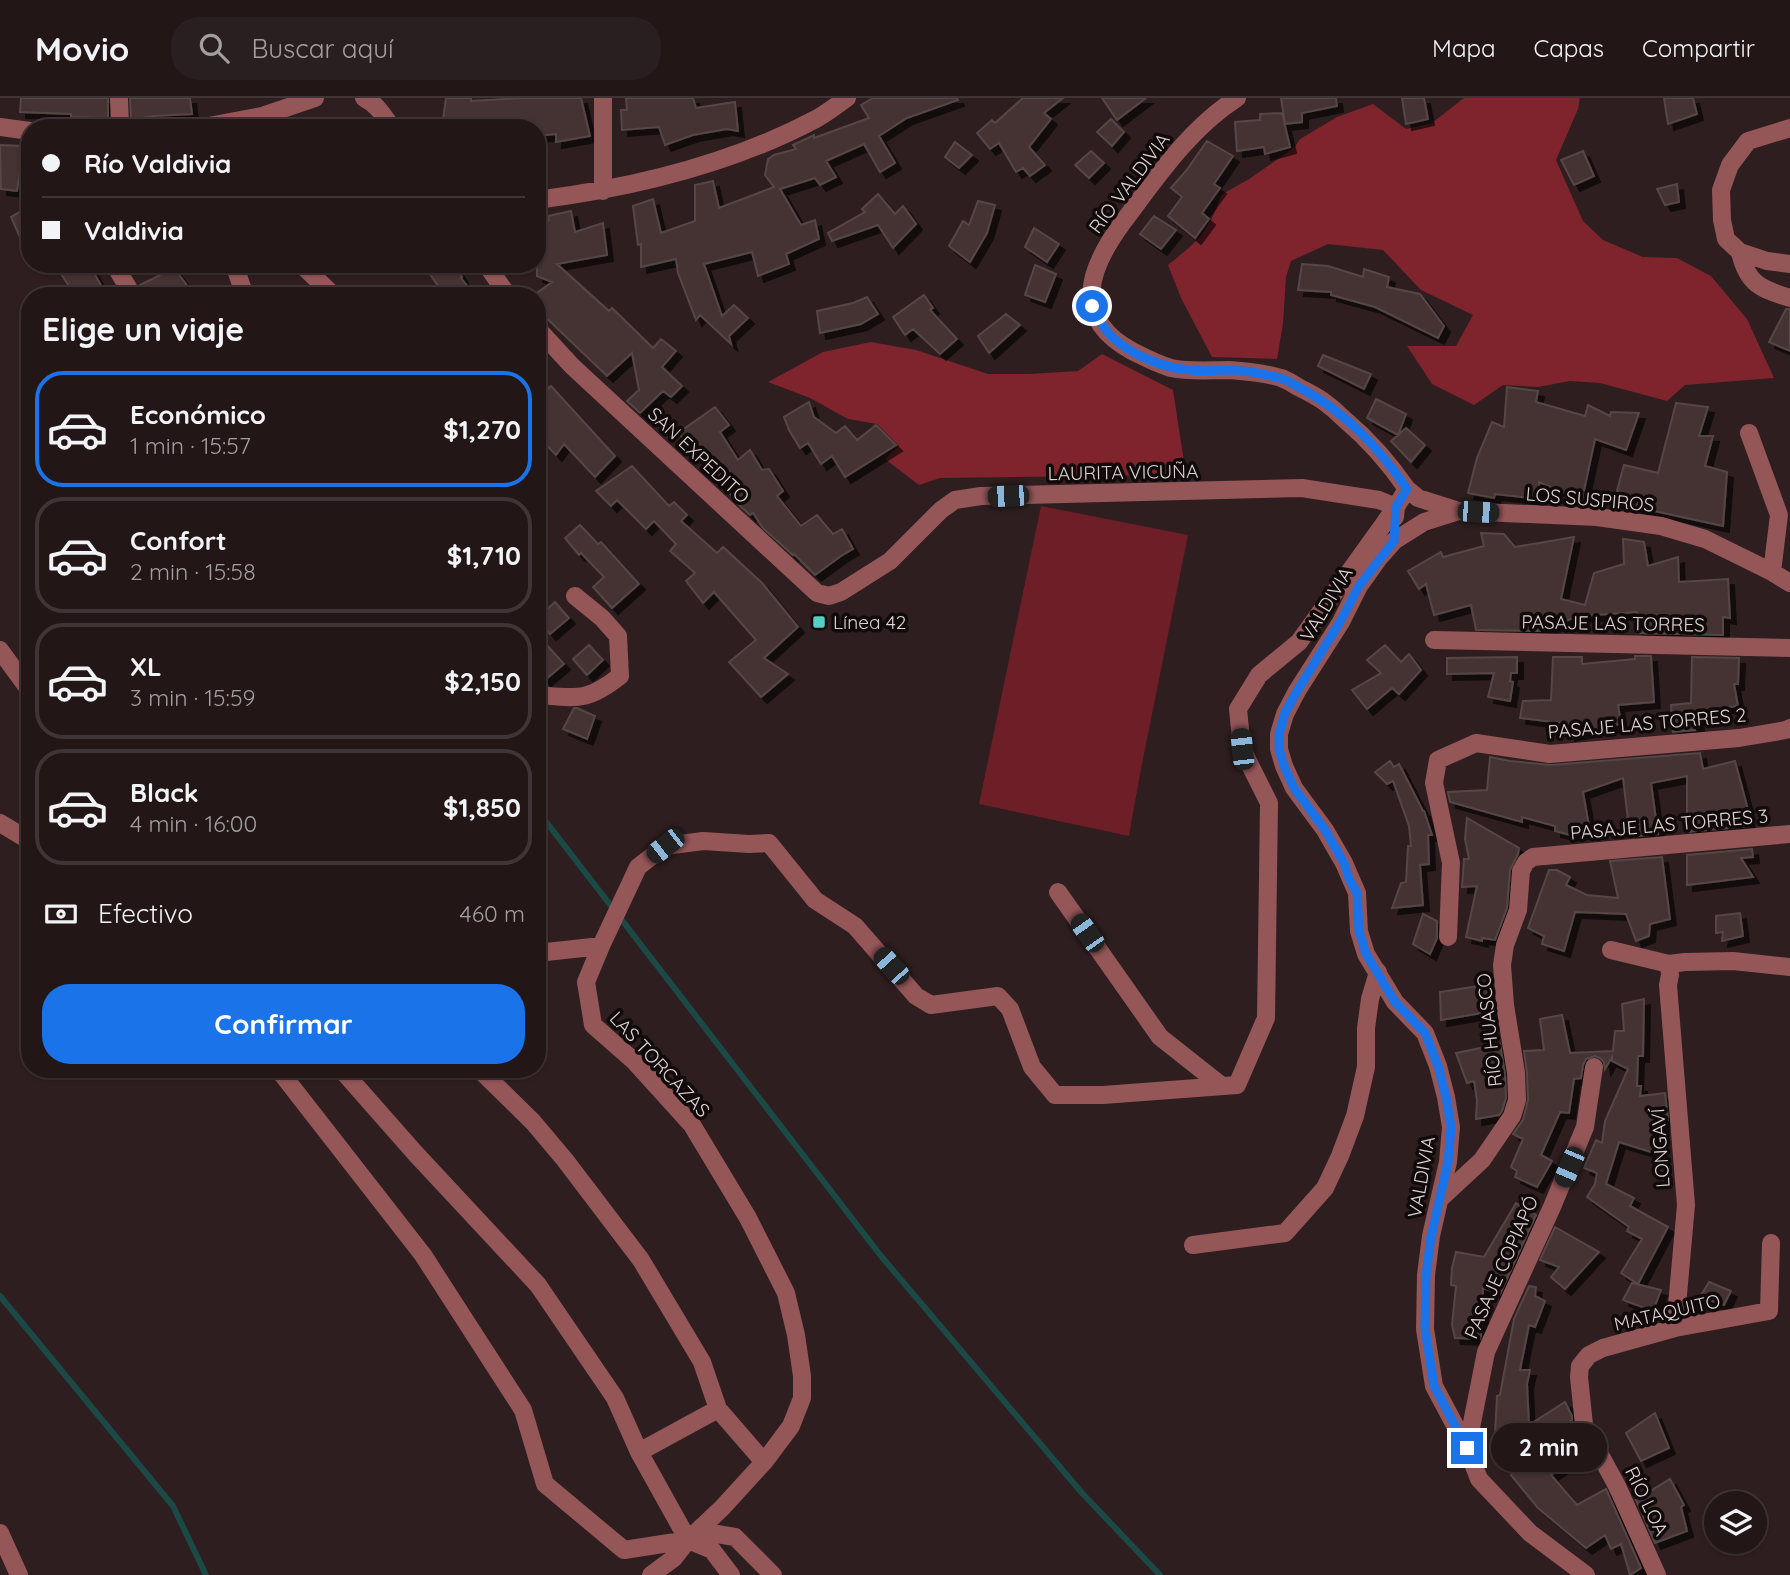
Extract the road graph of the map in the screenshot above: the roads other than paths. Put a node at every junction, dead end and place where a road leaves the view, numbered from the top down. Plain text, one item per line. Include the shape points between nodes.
1 (119, 98) edge
2 (315, 98) edge
3 (364, 98) edge
4 (604, 98) edge
5 (847, 98) edge
6 (1237, 98) edge
7 (120, 119) edge
8 (246, 119) edge
9 (386, 119) edge
10 (0, 127) edge
11 (1790, 128) edge
12 (21, 130) edge
13 (603, 191) junction
14 (546, 199) edge
15 (1740, 253) junction
16 (1790, 264) edge
17 (310, 273) edge
18 (325, 287) edge
19 (1790, 298) edge
20 (546, 338) edge
21 (1749, 433) dead end
22 (1407, 489) junction
23 (1396, 507) junction
24 (1459, 511) junction
25 (1394, 541) junction
26 (1772, 572) junction
27 (1790, 583) edge
28 (841, 592) joint
29 (575, 596) dead end
30 (1434, 640) dead end
31 (0, 650) edge
32 (1787, 651) edge
33 (21, 679) edge
34 (546, 696) edge
35 (1790, 727) edge
36 (0, 823) edge
37 (1790, 834) edge
38 (21, 836) edge
39 (1553, 856) joint
40 (1058, 892) dead end
41 (1448, 937) dead end
42 (601, 946) junction
43 (1611, 950) dead end
44 (546, 952) edge
45 (1669, 964) junction
46 (1790, 967) edge
47 (1378, 972) junction
48 (1594, 1067) dead end
49 (285, 1078) edge
50 (349, 1078) edge
51 (488, 1078) edge
52 (1230, 1085) junction
53 (1441, 1198) junction
54 (1771, 1243) dead end
55 (1194, 1245) dead end
56 (1675, 1328) junction
57 (1580, 1366) joint
58 (718, 1409) junction
59 (1467, 1448) junction
60 (639, 1452) junction
61 (764, 1462) junction
62 (0, 1533) edge
63 (688, 1540) junction
64 (19, 1575) edge
65 (650, 1575) edge
66 (731, 1575) edge
67 (773, 1575) edge
68 (1586, 1575) edge
69 (1657, 1575) edge

1 - 7 street
2 - 8 street
3 - 9 street
4 - 13 street
5 - 13 street via 766,142 666,177
6 - 22 street, RÍO VALDIVIA via 1174,153 1111,238 1097,263 1092,306 1111,336 1146,358 1192,371 1231,370 1282,378 1324,401 1364,436
10 - 12 street
11 - 15 street via 1748,141 1730,165 1721,190 1722,220 1726,239
13 - 14 street
15 - 16 street
15 - 19 street via 1752,280
17 - 18 street
20 - 28 street, SAN EXPEDITO via 817,593
21 - 26 street via 1779,515
22 - 23 street
22 - 24 street, RÍO VALDIVIA via 1418,498
23 - 25 street
23 - 28 street, LAURITA VICUÑA via 1302,488 981,496 955,500 890,561
23 - 52 street via 1299,642 1259,675 1238,709 1242,749 1269,803 1266,1018
24 - 25 street, VALDIVIA via 1424,522
24 - 26 street, LOS SUSPIROS via 1597,517 1661,526 1705,539
25 - 47 street, VALDIVIA via 1359,586 1285,713 1279,734 1279,749 1294,788 1325,830 1357,893 1359,931
26 - 27 street, LOS SUSPIROS
29 - 34 street via 618,636 620,676 583,698
30 - 32 street, PASAJE LAS TORRES
31 - 33 street
35 - 41 street, PASAJE LAS TORRES 2 via 1739,738 1550,754 1476,743 1438,760 1434,783 1451,863
36 - 38 street
37 - 39 street, PASAJE LAS TORRES 3
39 - 53 street, RÍO HUASCO via 1533,857 1521,871 1518,910 1505,945 1505,1005 1517,1090 1512,1116 1482,1160
40 - 52 street via 1160,1037
42 - 44 street
42 - 52 street, LAS TORCAZAS via 638,867 665,846 703,841 769,843 815,900 855,926 916,996 931,1005 998,996 1010,1009 1032,1067 1055,1095
42 - 61 street, LAS TORCAZAS via 586,982 593,1026 634,1061 692,1125 786,1293 802,1398 791,1426
43 - 45 street
45 - 46 street via 1733,961
45 - 56 street, LONGAVÍ via 1686,1205
47 - 53 street, VALDIVIA via 1395,1002 1425,1033 1438,1066 1451,1127
47 - 55 street via 1370,999 1366,1067 1355,1116 1325,1188 1285,1233
48 - 59 street, PASAJE COPIAPÓ via 1585,1127 1486,1352
49 - 63 street via 423,1255 509,1388 523,1410 545,1484 624,1550
50 - 60 street via 538,1285 615,1398
51 - 58 street via 565,1160 641,1260 702,1362
53 - 59 street, VALDIVIA via 1426,1275 1425,1329 1434,1386
54 - 56 street, MATAQUITO via 1769,1311
56 - 57 street, MATAQUITO via 1603,1348
57 - 69 street, RÍO LOA via 1584,1424
58 - 60 street
58 - 61 street
59 - 68 street, VALDIVIA via 1479,1479 1503,1505 1530,1533
60 - 63 street
61 - 63 street, LAS TORCAZAS
62 - 64 street
63 - 65 street, LAS TORCAZAS via 674,1558
63 - 66 street via 712,1550
63 - 67 street via 717,1534 735,1537

